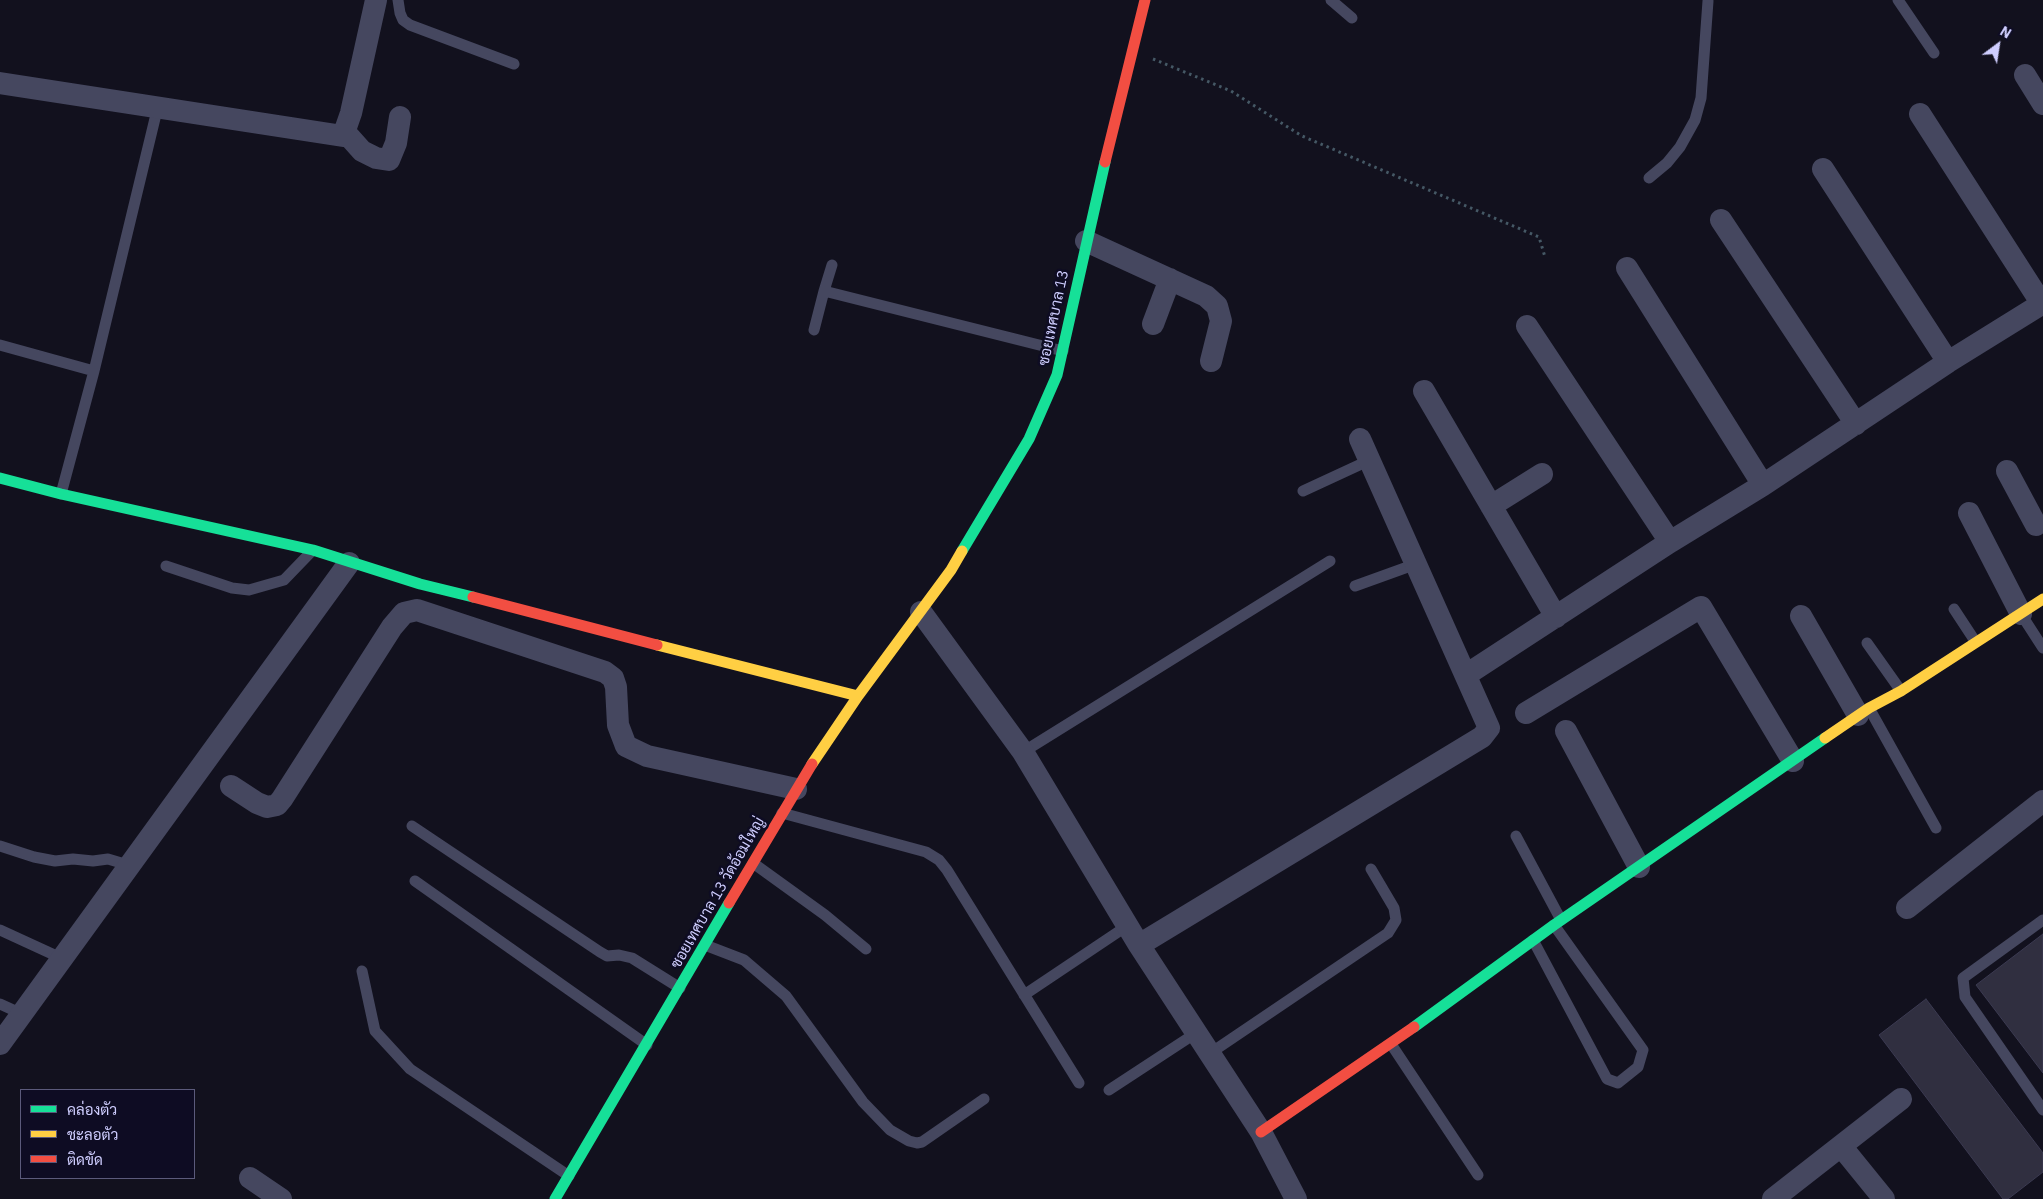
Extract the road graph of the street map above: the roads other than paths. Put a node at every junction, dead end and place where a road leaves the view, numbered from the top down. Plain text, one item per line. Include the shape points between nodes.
1 (376, 0) edge
2 (398, 0) edge
3 (1145, 0) edge
4 (1332, 0) edge
5 (1707, 0) edge
6 (1902, 1) edge
7 (1352, 18) dead end
8 (1934, 53) dead end
9 (514, 64) dead end
10 (2025, 75) dead end
11 (0, 82) edge
12 (2043, 104) edge
13 (158, 106) junction
14 (1920, 114) dead end
15 (400, 117) dead end
16 (345, 132) junction
17 (1823, 169) dead end
18 (1649, 178) dead end
19 (1721, 220) dead end
20 (1086, 241) junction
21 (832, 265) dead end
22 (1627, 268) dead end
23 (1170, 279) junction
24 (824, 291) junction
25 (2042, 303) edge
26 (1153, 324) dead end
27 (1527, 326) dead end
28 (814, 330) dead end
29 (0, 345) edge
30 (1063, 351) junction
31 (1211, 362) dead end
32 (1948, 362) junction
33 (94, 371) junction
34 (1424, 391) dead end
35 (1856, 424) junction
36 (1360, 439) dead end
37 (1370, 460) junction
38 (2007, 471) dead end
39 (1542, 474) dead end
40 (0, 478) edge
41 (1763, 485) junction
42 (1303, 491) dead end
43 (61, 494) junction
44 (1491, 506) junction
45 (1969, 513) dead end
46 (2041, 527) edge
47 (1670, 542) junction
48 (312, 550) junction
49 (1330, 561) dead end
50 (349, 562) junction
51 (1416, 564) junction
52 (166, 566) dead end
53 (1355, 586) dead end
54 (2043, 598) edge
55 (1954, 609) dead end
56 (921, 612) junction
57 (2021, 614) junction
58 (1801, 616) dead end
59 (1556, 617) junction
60 (1975, 641) junction
61 (1867, 643) dead end
62 (2043, 648) edge
63 (1466, 675) junction
64 (1901, 691) junction
65 (858, 696) junction
66 (1864, 712) junction
67 (1526, 713) dead end
68 (1566, 731) dead end
69 (1022, 752) junction
70 (1793, 761) junction
71 (230, 786) dead end
72 (796, 789) junction
73 (2043, 801) edge
74 (782, 812) junction
75 (412, 826) dead end
76 (1936, 828) dead end
77 (1516, 836) dead end
78 (0, 846) edge
79 (753, 863) junction
80 (128, 865) junction
81 (1639, 867) junction
82 (1371, 869) dead end
83 (415, 881) dead end
84 (1907, 908) dead end
85 (2043, 920) edge
86 (1558, 922) junction
87 (1127, 926) junction
88 (0, 930) edge
89 (1533, 940) junction
90 (705, 945) junction
91 (1139, 945) junction
92 (866, 950) dead end
93 (61, 958) junction
94 (362, 971) dead end
95 (680, 988) junction
96 (1024, 995) junction
97 (0, 1004) edge
98 (22, 1014) junction
99 (1196, 1033) junction
100 (0, 1044) edge
101 (1391, 1044) junction
102 (647, 1045) junction
103 (1209, 1054) junction
104 (1079, 1083) dead end
105 (1109, 1090) dead end
106 (984, 1099) dead end
107 (1901, 1099) dead end
108 (2043, 1110) edge
109 (1261, 1132) junction
110 (1841, 1146) junction
111 (1478, 1175) dead end
112 (569, 1176) junction
113 (250, 1178) dead end
114 (280, 1199) edge
115 (555, 1199) edge
116 (1296, 1199) edge
117 (1773, 1199) edge
118 (1884, 1199) edge

1 - 16 street
2 - 9 lane via 403,20 410,24
3 - 20 street, ซอยเทศบาล 13
4 - 7 lane
5 - 18 lane via 1701,98 1694,120 1668,163
6 - 8 lane
10 - 12 street
11 - 13 street
13 - 16 street via 343,136
13 - 33 lane
14 - 25 street
15 - 16 street via 396,143 389,160 376,158 362,150
17 - 32 street
19 - 35 street
20 - 23 street
20 - 30 street, ซอยเทศบาล 13
21 - 24 lane
22 - 41 street
23 - 26 street
23 - 31 street via 1206,296 1217,306 1221,321
24 - 28 lane
24 - 30 lane
25 - 32 street
27 - 47 street
29 - 33 lane
30 - 56 street, ซอยเทศบาล 13 via 1058,375 1029,439 951,570
32 - 35 street
33 - 43 lane
34 - 44 street
35 - 41 street
36 - 37 street
37 - 42 lane
37 - 51 street
38 - 46 street
39 - 44 street
40 - 43 street
41 - 47 street
43 - 48 street
44 - 59 street
45 - 57 street
47 - 59 street
48 - 50 street
48 - 52 lane via 284,580 250,590 232,588
49 - 69 lane
50 - 65 street via 420,584
50 - 80 street
51 - 53 lane
51 - 63 street
54 - 57 street
55 - 60 lane
56 - 65 street, ซอยเทศบาล 13 วัดอ้อมใหญ่
56 - 69 street
57 - 60 street
57 - 62 lane
58 - 66 street
59 - 63 street
60 - 64 street
61 - 64 lane
63 - 91 street via 1488,728 1482,737
64 - 66 street
65 - 72 street, ซอยเทศบาล 13 วัดอ้อมใหญ่
66 - 70 street
66 - 76 lane
67 - 70 street via 1701,607
68 - 81 street
69 - 87 street
70 - 81 street
71 - 72 street via 257,803 267,807 277,805 392,626 404,613 417,610 605,672 613,678 616,687 618,724 626,746 647,756
72 - 74 street, ซอยเทศบาล 13 วัดอ้อมใหญ่
73 - 84 street
74 - 79 street, ซอยเทศบาล 13 วัดอ้อมใหญ่
74 - 96 lane via 926,852 939,860
75 - 95 lane via 600,952 607,956 632,958
77 - 86 lane
78 - 80 lane via 55,861 108,859
79 - 90 street, ซอยเทศบาล 13 วัดอ้อมใหญ่
79 - 92 lane via 825,915
80 - 93 street
81 - 86 street
82 - 103 lane via 1394,908 1396,920 1388,933
83 - 102 lane
85 - 108 lane via 1964,978 1965,997
86 - 89 street
86 - 89 lane via 1642,1050 1638,1067 1618,1083 1607,1079
87 - 91 street
87 - 96 lane
88 - 93 lane
89 - 101 street
90 - 95 street, ซอยเทศบาล 13 วัดอ้อมใหญ่
90 - 106 lane via 744,960 786,996 863,1102 890,1130 908,1141 922,1142
91 - 99 street
93 - 98 street
94 - 112 lane via 375,1031 410,1069
95 - 102 street, ซอยเทศบาล 13 วัดอ้อมใหญ่
96 - 104 lane
97 - 98 lane
98 - 100 street
99 - 103 street
99 - 105 lane
101 - 109 street
101 - 111 lane
102 - 112 street, ซอยเทศบาล 13 วัดอ้อมใหญ่
103 - 109 street
107 - 110 street
109 - 116 street
110 - 117 street
110 - 118 street
112 - 115 street, ซอยเทศบาล 13 วัดอ้อมใหญ่
113 - 114 street

